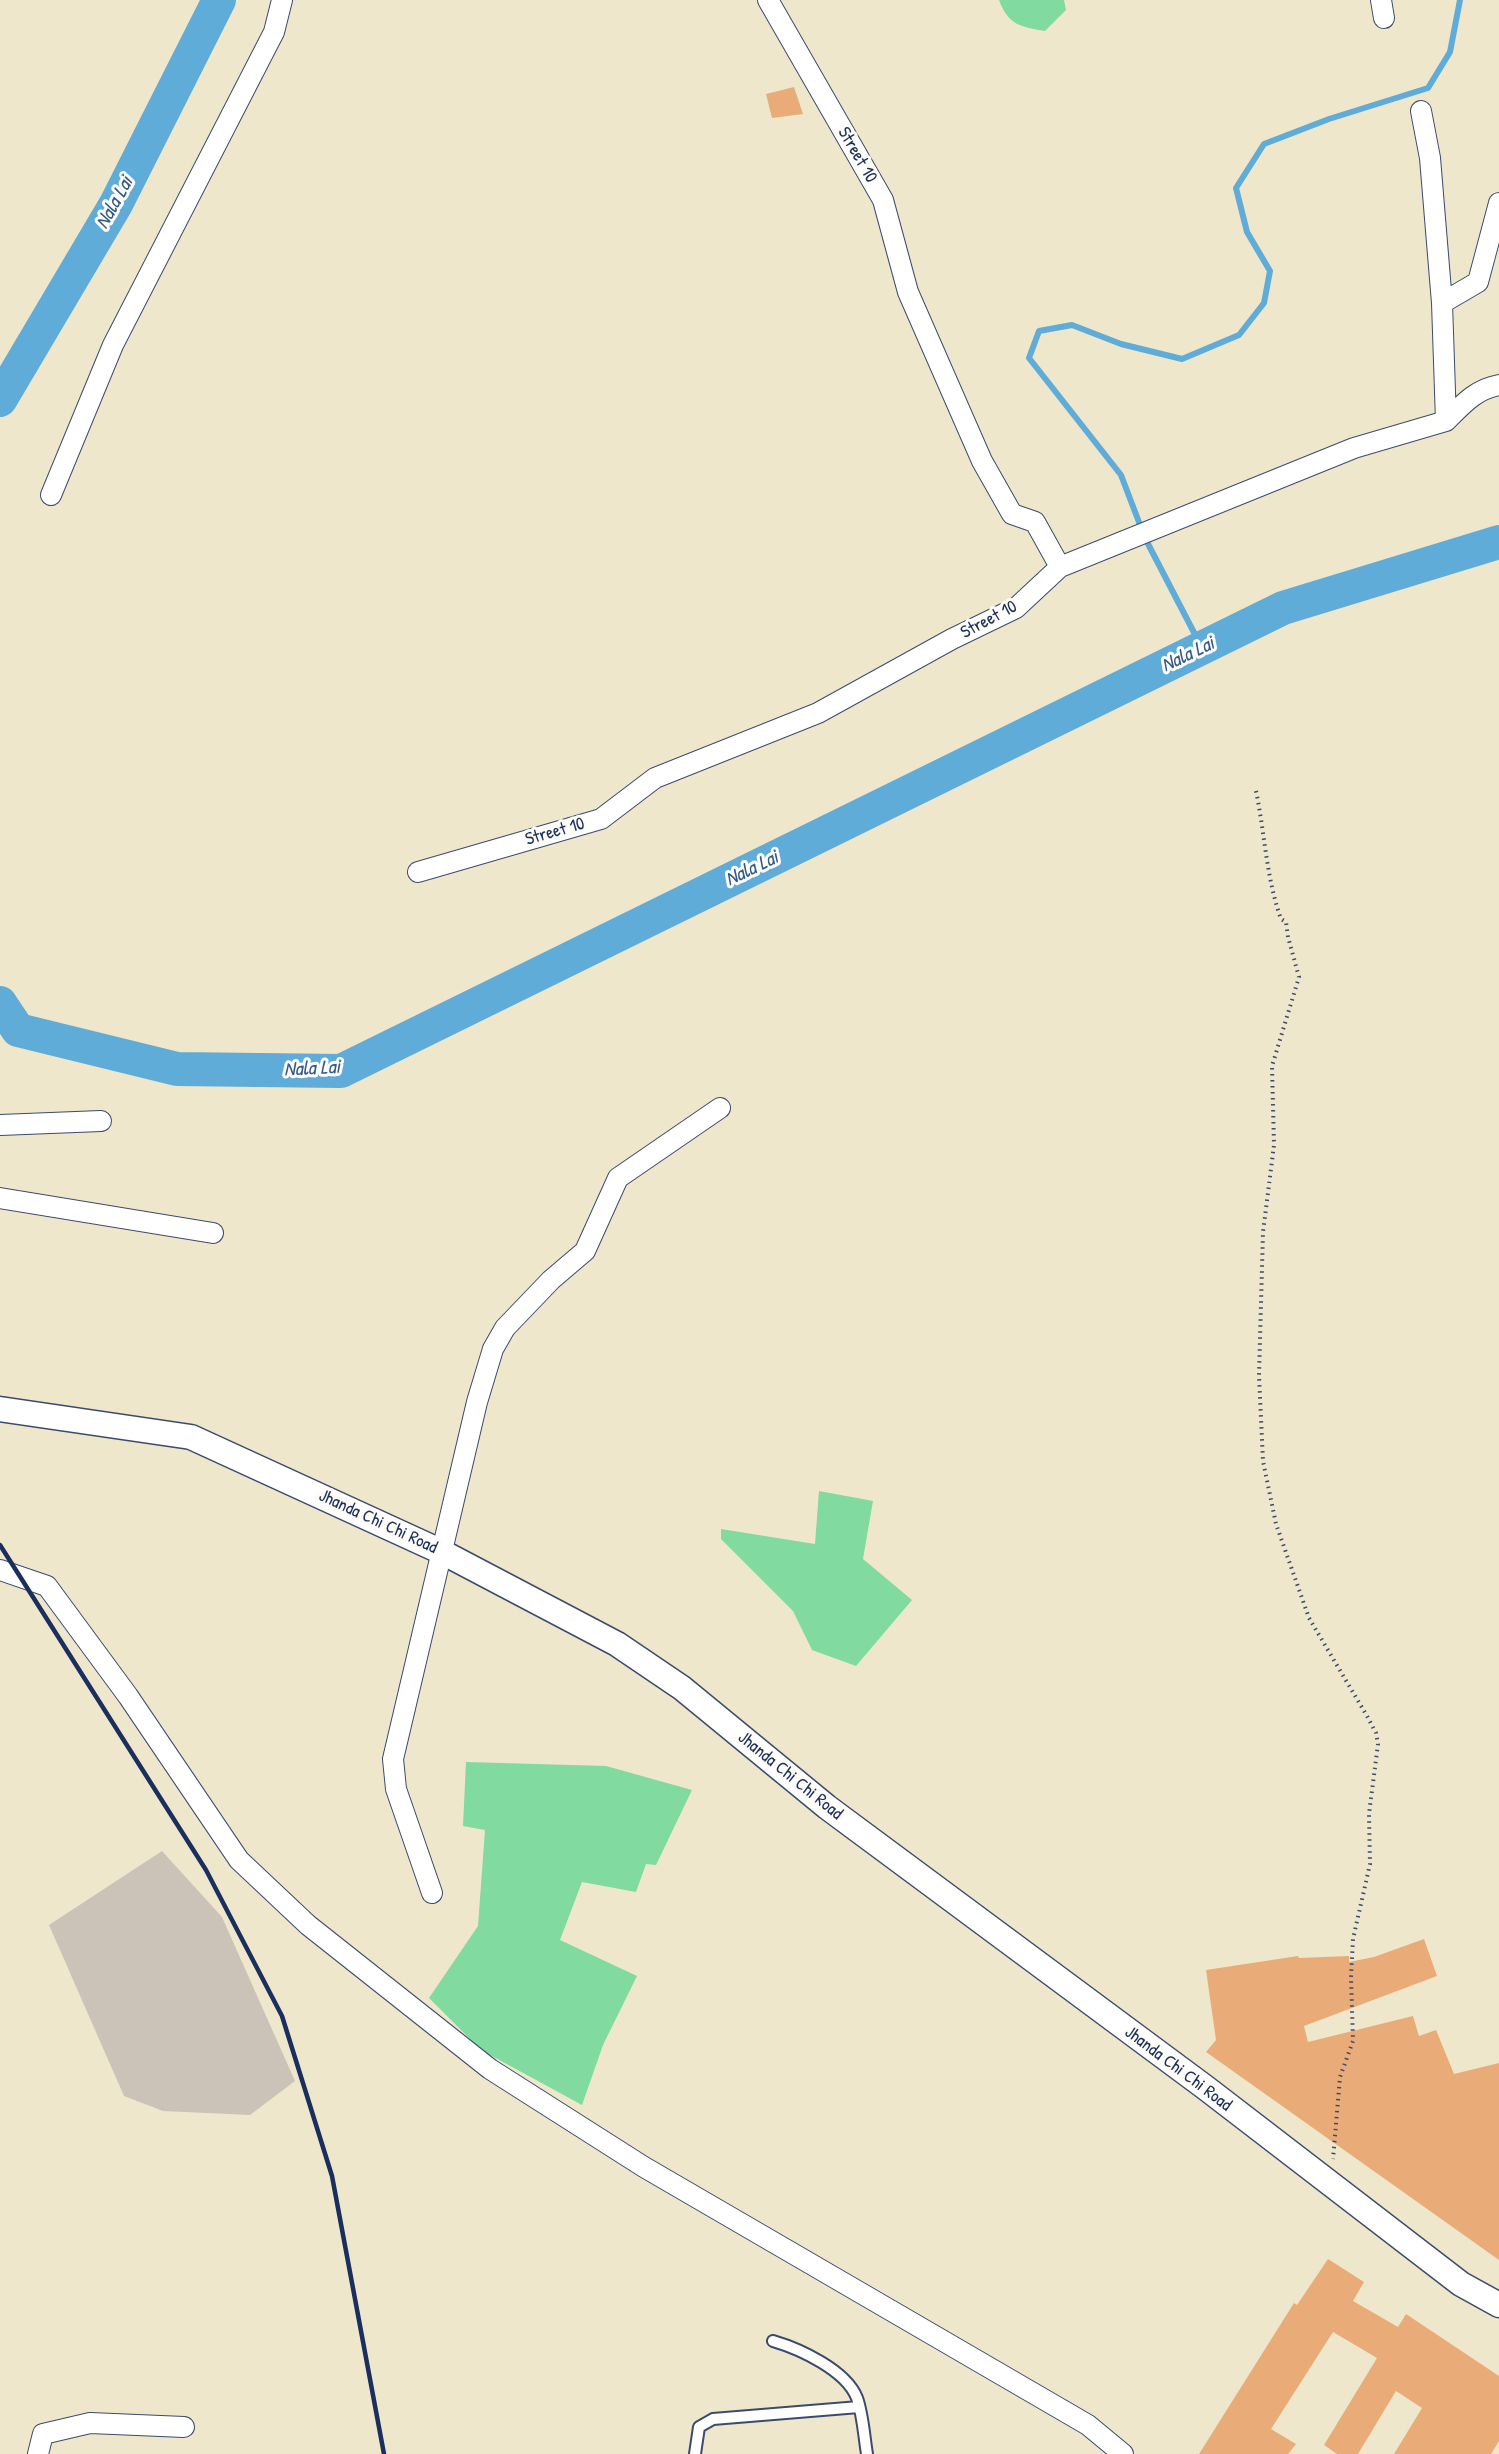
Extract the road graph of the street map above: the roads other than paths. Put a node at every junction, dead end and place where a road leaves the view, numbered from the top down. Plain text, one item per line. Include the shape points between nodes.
1 (282, 0) edge
2 (768, 0) edge
3 (1420, 111) dead end
4 (1499, 203) edge
5 (1442, 303) junction
6 (1499, 385) edge
7 (1446, 421) junction
8 (51, 495) dead end
9 (1060, 567) junction
10 (418, 872) dead end
11 (720, 1108) dead end
12 (101, 1121) dead end
13 (0, 1125) edge
14 (0, 1198) edge
15 (213, 1233) dead end
16 (0, 1409) edge
17 (442, 1552) junction
18 (0, 1570) edge
19 (432, 1893) dead end
20 (1499, 2306) edge
21 (773, 2340) dead end
22 (859, 2407) junction
23 (184, 2427) dead end
24 (38, 2454) edge
25 (694, 2454) edge
26 (867, 2454) edge
27 (1123, 2454) edge

1 - 8 street via 274,32 113,345
2 - 9 street, Street 10 via 883,200 908,292 982,461 1012,514 1035,522
3 - 5 street via 1430,158
4 - 5 street via 1478,282
5 - 7 street
6 - 7 street via 1484,388 1467,399
7 - 9 street via 1354,448
9 - 10 street, Street 10 via 1016,608 818,713 656,778 601,819
11 - 17 street via 618,1178 585,1251 505,1328 493,1348 477,1402
12 - 13 street
14 - 15 street
16 - 17 street, Jhanda Chi Chi Road via 191,1437
17 - 19 street via 393,1759 396,1789
17 - 20 street, Jhanda Chi Chi Road via 617,1644 682,1688 827,1807 1461,2284
18 - 27 street via 47,1586 128,1696 239,1860 308,1925 490,2069 644,2167 1088,2425
21 - 22 lane via 804,2351 849,2384
22 - 25 lane via 714,2419 699,2427
22 - 26 lane
23 - 24 street via 90,2422 44,2434

